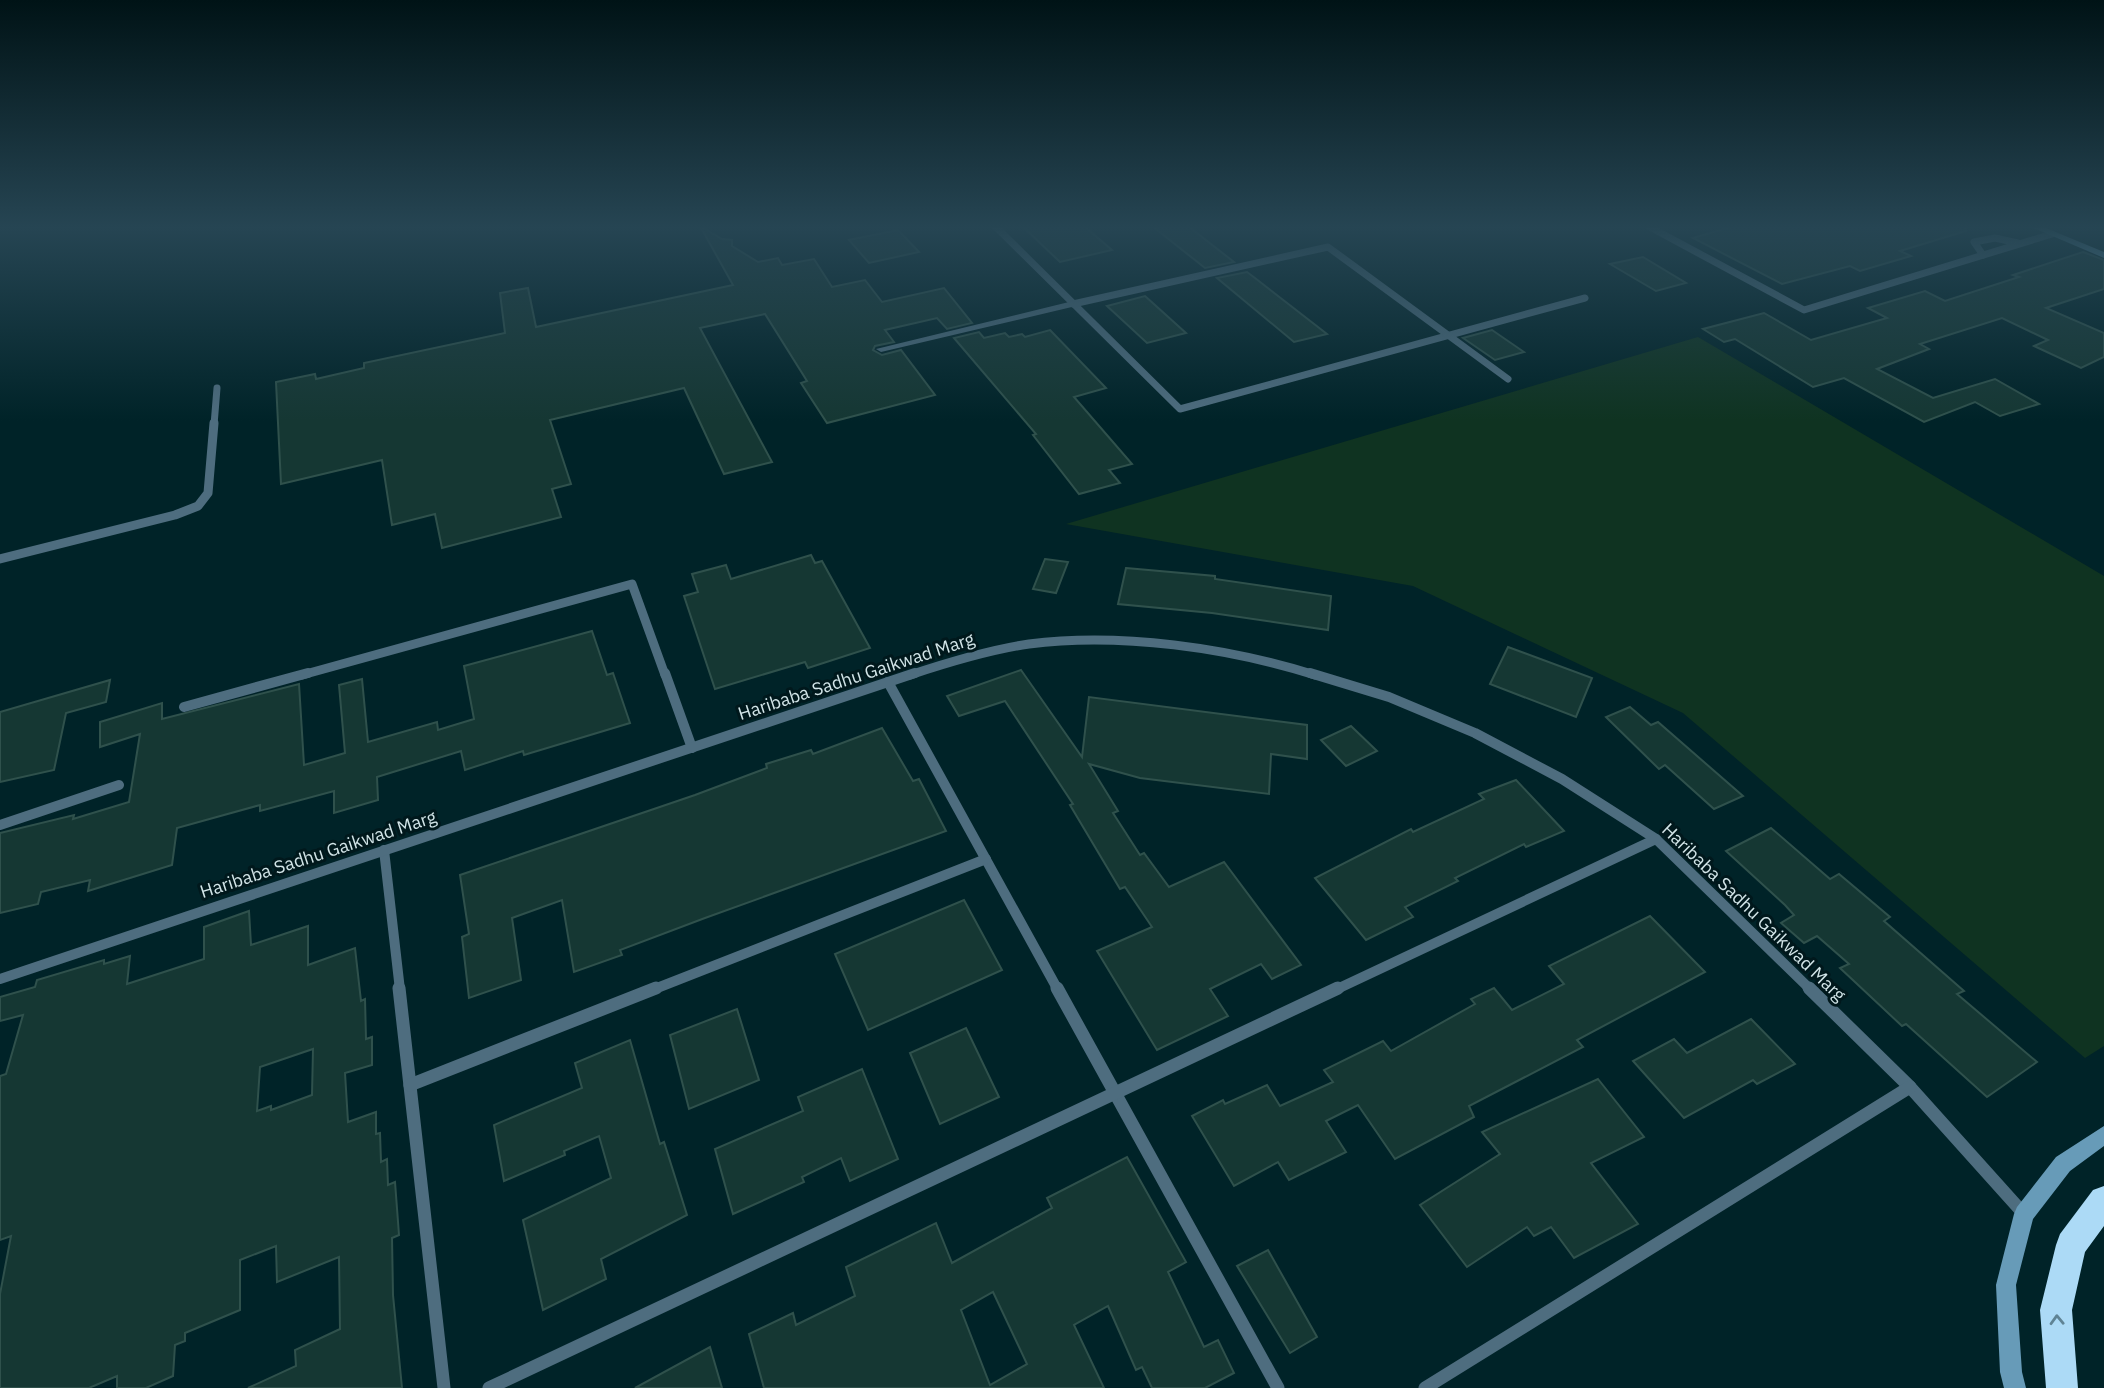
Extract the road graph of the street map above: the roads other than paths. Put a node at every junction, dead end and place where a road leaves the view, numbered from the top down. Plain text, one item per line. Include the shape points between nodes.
1 (1060, 291) edge
2 (1132, 291) edge
3 (1388, 291) edge
4 (1768, 291) edge
5 (1867, 291) edge
6 (1585, 298) dead end
7 (1073, 304) junction
8 (1449, 335) junction
9 (881, 349) dead end
10 (1508, 379) dead end
11 (217, 388) dead end
12 (0, 559) edge
13 (888, 682) junction
14 (184, 706) dead end
15 (692, 748) junction
16 (119, 785) dead end
17 (0, 825) edge
18 (1656, 839) junction
19 (384, 850) junction
20 (986, 859) junction
21 (0, 979) edge
22 (410, 1085) junction
23 (1910, 1087) junction
24 (1115, 1093) junction
25 (2104, 1135) edge
26 (2104, 1200) edge
27 (2024, 1214) junction
28 (444, 1388) edge
29 (489, 1388) edge
30 (1278, 1388) edge
31 (1425, 1388) edge
32 (2015, 1388) edge
33 (2062, 1388) edge

1 - 7 lane
2 - 7 lane
3 - 8 lane
4 - 5 lane via 1804,310
6 - 8 lane
7 - 8 lane via 1180,409
7 - 9 street
8 - 10 lane
11 - 12 lane via 208,493 198,506
13 - 15 lane, Haribaba Sadhu Gaikwad Marg
13 - 18 lane, Haribaba Sadhu Gaikwad Marg via 963,657 1030,644 1085,640 1147,643 1232,655 1389,697 1475,733 1562,779
13 - 20 lane
14 - 15 lane via 632,583
15 - 19 lane, Haribaba Sadhu Gaikwad Marg
16 - 17 lane
18 - 23 lane, Haribaba Sadhu Gaikwad Marg
18 - 24 lane
19 - 21 lane, Haribaba Sadhu Gaikwad Marg
19 - 22 lane
20 - 22 lane
20 - 24 lane
22 - 28 lane
23 - 27 lane, Haribaba Sadhu Gaikwad Marg
23 - 31 lane
24 - 29 lane
24 - 30 lane
25 - 27 street via 2063,1164
33 -> 26 highway via 2056,1310 2071,1245
27 - 32 street via 2006,1285

